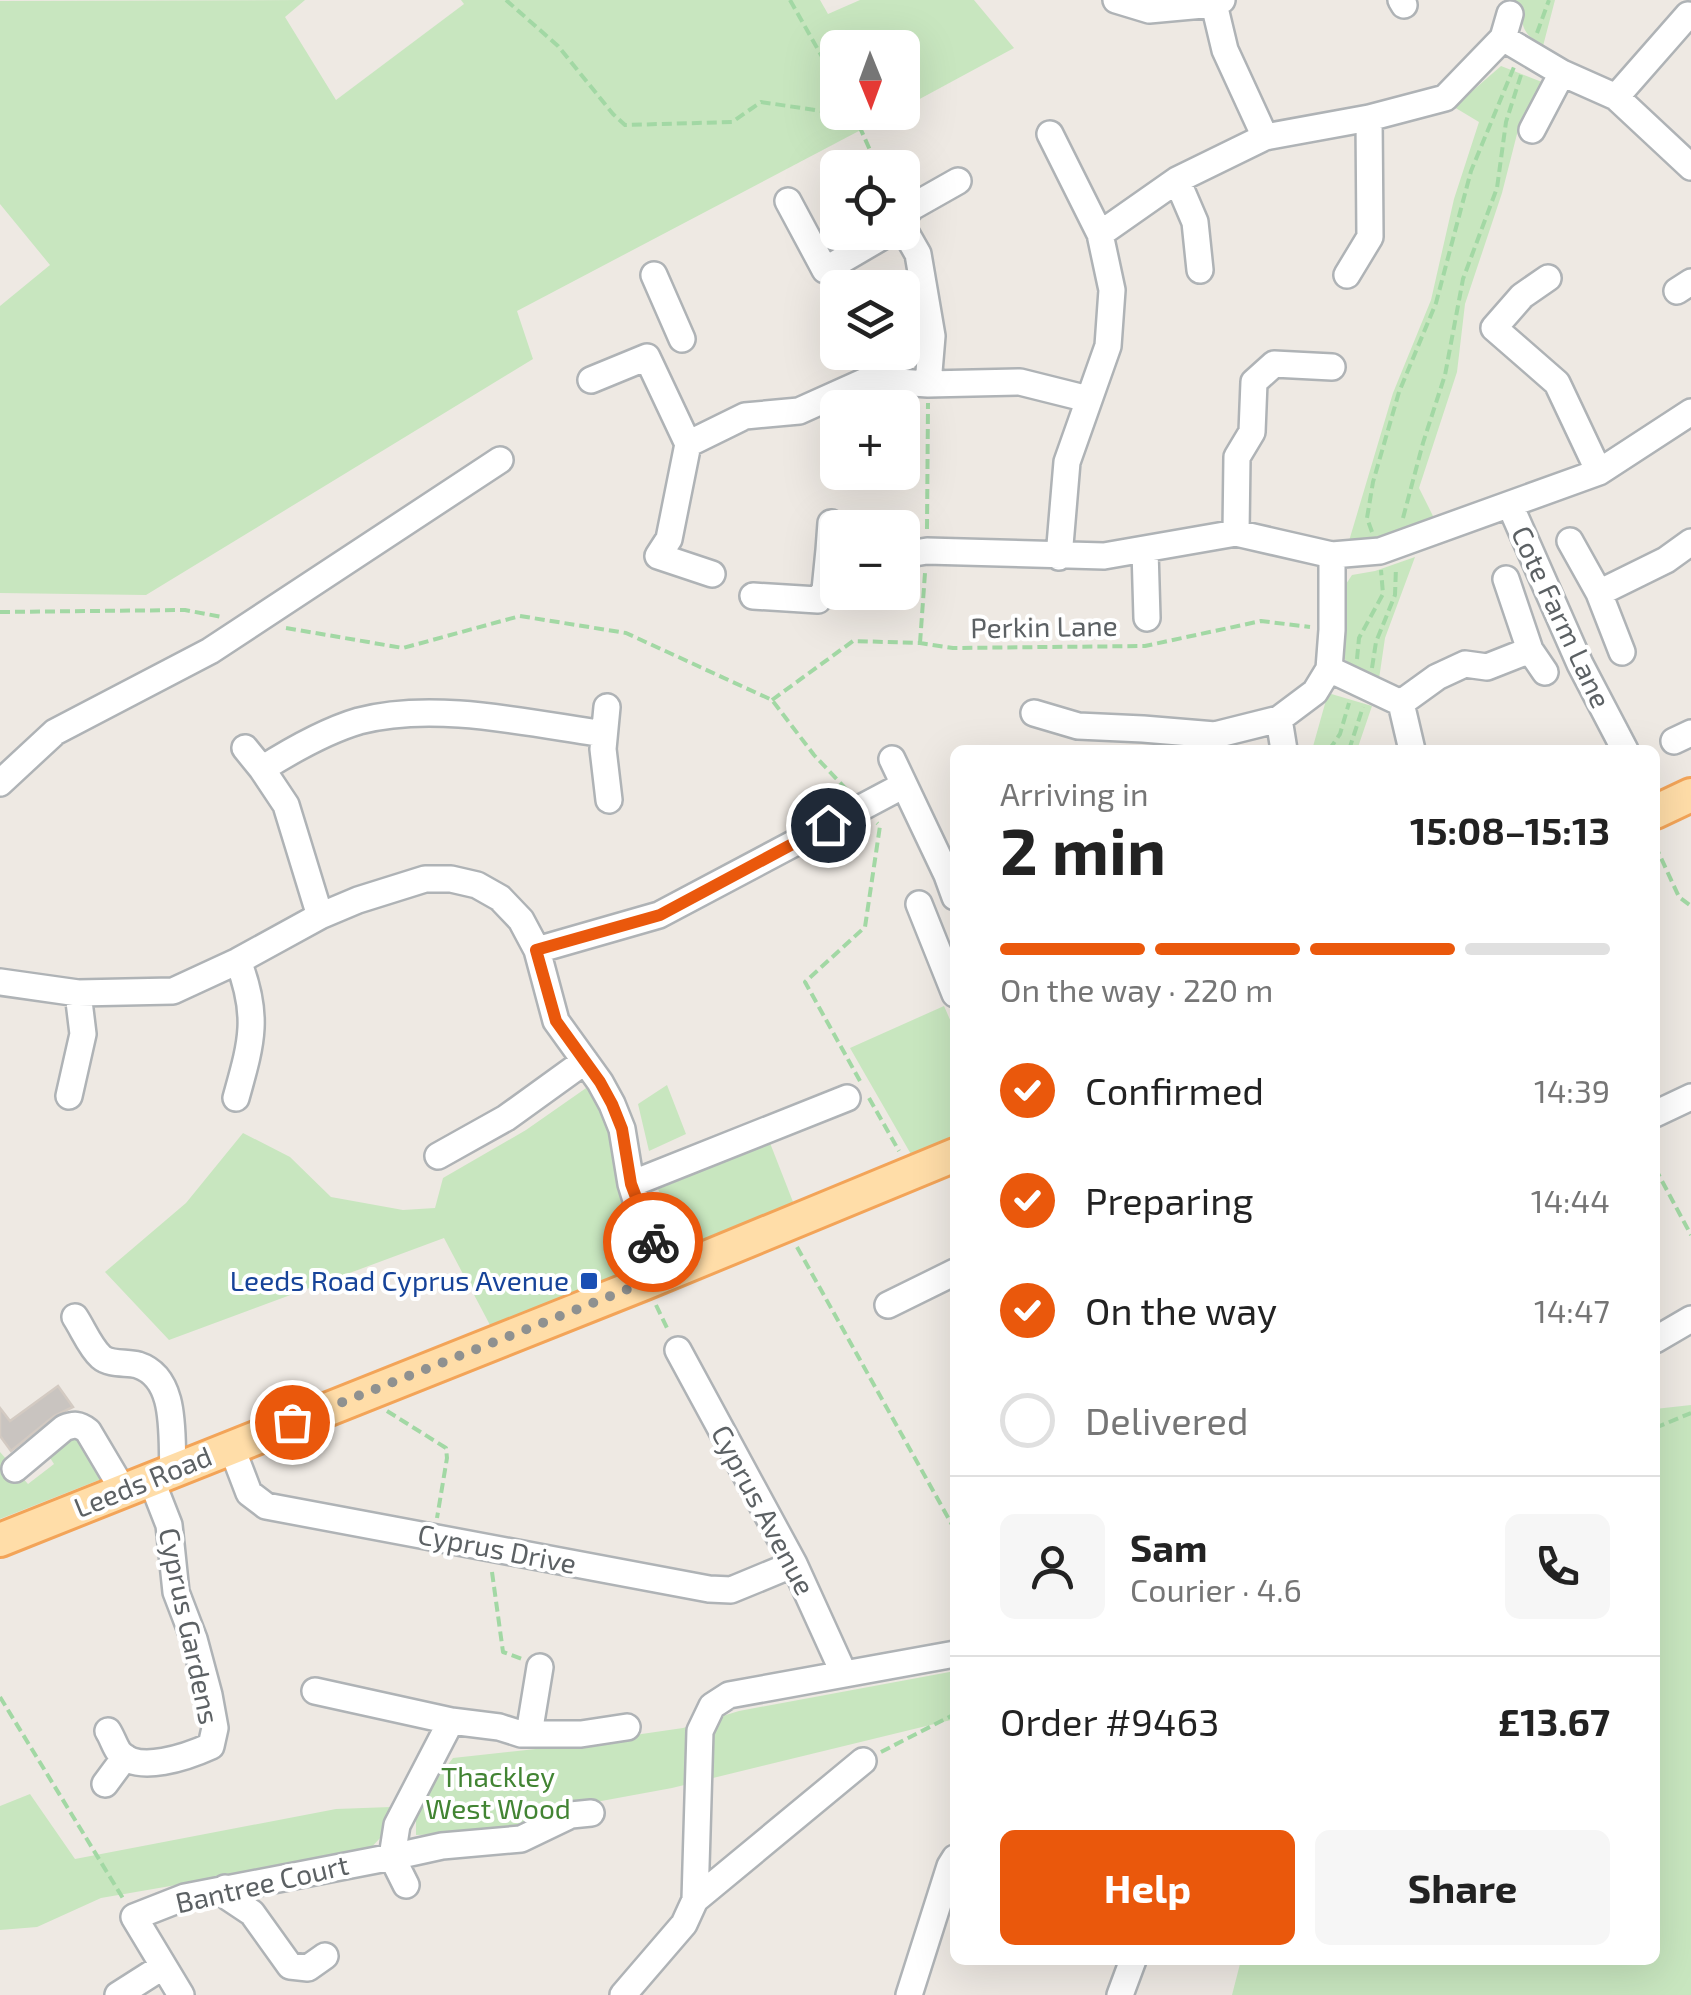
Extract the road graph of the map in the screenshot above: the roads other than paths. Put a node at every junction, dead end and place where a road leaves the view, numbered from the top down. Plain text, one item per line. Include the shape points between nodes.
1 (1116, 0) edge
2 (1218, 2) edge
3 (1686, 11) edge
4 (1562, 73) junction
5 (1616, 96) junction
6 (1369, 118) junction
7 (1532, 130) dead end
8 (1050, 134) dead end
9 (1266, 136) junction
10 (1691, 168) edge
11 (1178, 180) junction
12 (958, 181) dead end
13 (788, 201) dead end
14 (920, 202) edge
15 (1100, 234) junction
16 (860, 250) edge
17 (916, 250) edge
18 (1200, 270) dead end
19 (654, 275) dead end
20 (1346, 276) dead end
21 (1548, 278) dead end
22 (647, 357) junction
23 (1332, 367) dead end
24 (591, 380) dead end
25 (928, 384) junction
26 (1088, 399) junction
27 (1688, 421) edge
28 (688, 444) junction
29 (500, 460) dead end
30 (1599, 472) junction
31 (1510, 505) junction
32 (1236, 533) junction
33 (1570, 541) dead end
34 (1691, 542) edge
35 (1145, 550) junction
36 (920, 552) edge
37 (1332, 555) junction
38 (1058, 556) junction
39 (712, 574) dead end
40 (1506, 579) dead end
41 (1599, 593) junction
42 (752, 596) dead end
43 (820, 597) edge
44 (1146, 618) dead end
45 (1530, 650) junction
46 (1622, 652) dead end
47 (1329, 669) junction
48 (1546, 672) dead end
49 (1401, 703) junction
50 (607, 707) dead end
51 (1034, 713) dead end
52 (1279, 718) junction
53 (604, 734) junction
54 (1142, 739) edge
55 (1283, 745) edge
56 (1411, 745) edge
57 (1621, 745) edge
58 (245, 748) dead end
59 (892, 759) dead end
60 (262, 769) junction
61 (0, 783) edge
62 (904, 785) junction
63 (1691, 795) edge
64 (609, 800) dead end
65 (1660, 808) edge
66 (950, 883) edge
67 (919, 904) dead end
68 (320, 916) junction
69 (536, 950) junction
70 (238, 961) junction
71 (0, 982) edge
72 (950, 982) edge
73 (78, 994) junction
74 (585, 1061) junction
75 (70, 1096) dead end
76 (1691, 1096) edge
77 (236, 1098) dead end
78 (848, 1098) dead end
79 (1660, 1112) edge
80 (438, 1156) dead end
81 (950, 1157) edge
82 (631, 1184) junction
83 (950, 1275) edge
84 (656, 1278) junction
85 (888, 1306) dead end
86 (75, 1318) dead end
87 (1691, 1319) edge
88 (1660, 1337) edge
89 (678, 1350) road end
90 (231, 1446) junction
91 (15, 1469) dead end
92 (149, 1480) junction
93 (0, 1540) edge
94 (794, 1564) junction
95 (950, 1655) edge
96 (540, 1666) road end
97 (844, 1674) junction
98 (315, 1691) dead end
99 (451, 1721) junction
100 (627, 1727) dead end
101 (108, 1731) dead end
102 (529, 1734) junction
103 (125, 1757) junction
104 (864, 1761) road end
105 (105, 1784) dead end
106 (590, 1814) dead end
107 (392, 1857) junction
108 (950, 1866) edge
109 (406, 1885) dead end
110 (225, 1888) junction
111 (694, 1900) junction
112 (325, 1956) dead end
113 (1131, 1965) edge
114 (162, 1967) junction
115 (118, 1995) edge
116 (181, 1995) edge
117 (623, 1995) edge
118 (909, 1995) edge
119 (1120, 1995) edge

1 - 2 street via 1149,10
2 - 9 street via 1225,50
3 - 5 street
4 - 5 street
4 - 6 street via 1516,39 1445,98
4 - 7 street
5 - 10 street
6 - 9 street
6 - 20 street via 1370,237
8 - 15 street
9 - 11 street
11 - 15 street
11 - 18 street via 1196,222
12 - 14 street
13 - 16 street via 826,270
15 - 26 street via 1112,290 1108,346
17 - 25 street via 932,336
19 - 22 street via 688,335
21 - 30 street via 1494,328 1557,383
22 - 24 street
22 - 28 street
23 - 32 street via 1274,364 1254,382 1252,432 1237,458
25 - 26 street via 1020,382
25 - 28 street via 868,380 798,411 746,416
26 - 38 street via 1068,462
27 - 30 street, Cote Farm Lane
28 - 39 street via 669,539 658,556
29 - 61 street via 226,641 56,732
30 - 31 street, Cote Farm Lane
31 - 37 street via 1388,548
31 - 57 street, Cote Farm Lane
32 - 35 street
32 - 37 street
33 - 41 street
34 - 41 street
35 - 38 street
35 - 44 street
36 - 38 street
37 - 47 street
40 - 45 street
41 - 46 street
42 - 43 street
45 - 48 street
45 - 49 street via 1487,666 1464,664
47 - 49 street
47 - 52 street via 1315,692
49 - 56 street
50 - 53 street
51 - 54 street
52 - 54 street via 1215,735
52 - 55 street
53 - 60 street via 406,713 332,730
53 - 64 street
58 - 60 street
59 - 62 street
60 - 68 street via 291,816
62 - 66 street
62 - 69 street via 660,915
63 - 65 main road
67 - 72 street
68 - 69 street via 412,881 451,879 500,898
68 - 70 street
69 - 74 street via 556,1021
70 - 73 street via 173,990
70 - 77 street via 253,1026
71 - 73 street
73 - 75 street via 84,1034
74 - 80 street
74 - 82 street via 622,1129
76 - 79 street
78 - 82 street
81 - 84 main road, Leeds Road
82 - 84 street
83 - 85 street
84 - 90 main road, Leeds Road
86 - 92 street via 102,1359 146,1368 168,1397
87 - 88 street
89 - 94 street, Cyprus Avenue
90 - 92 main road, Leeds Road
90 - 94 street, Cyprus Drive via 249,1493 266,1506 709,1589 730,1590
91 - 92 street via 64,1428 80,1425
92 - 93 main road, Leeds Road
92 - 103 street, Cyprus Gardens via 169,1526 176,1592 214,1728 210,1746 190,1756 152,1763
94 - 97 street, Cyprus Avenue
95 - 97 street
96 - 102 street
97 - 111 street via 729,1696 712,1706 700,1730
98 - 99 street
99 - 102 street
99 - 107 street via 397,1825
100 - 102 street
101 - 103 street
103 - 105 street
104 - 111 street
106 - 107 street, Bantree Court via 571,1815 521,1839
107 - 109 street
107 - 110 street, Bantree Court
108 - 118 street
110 - 112 street via 290,1966 308,1968
110 - 114 street, Bantree Court via 134,1918
111 - 117 street via 684,1924
113 - 119 street
114 - 115 street
114 - 116 street

